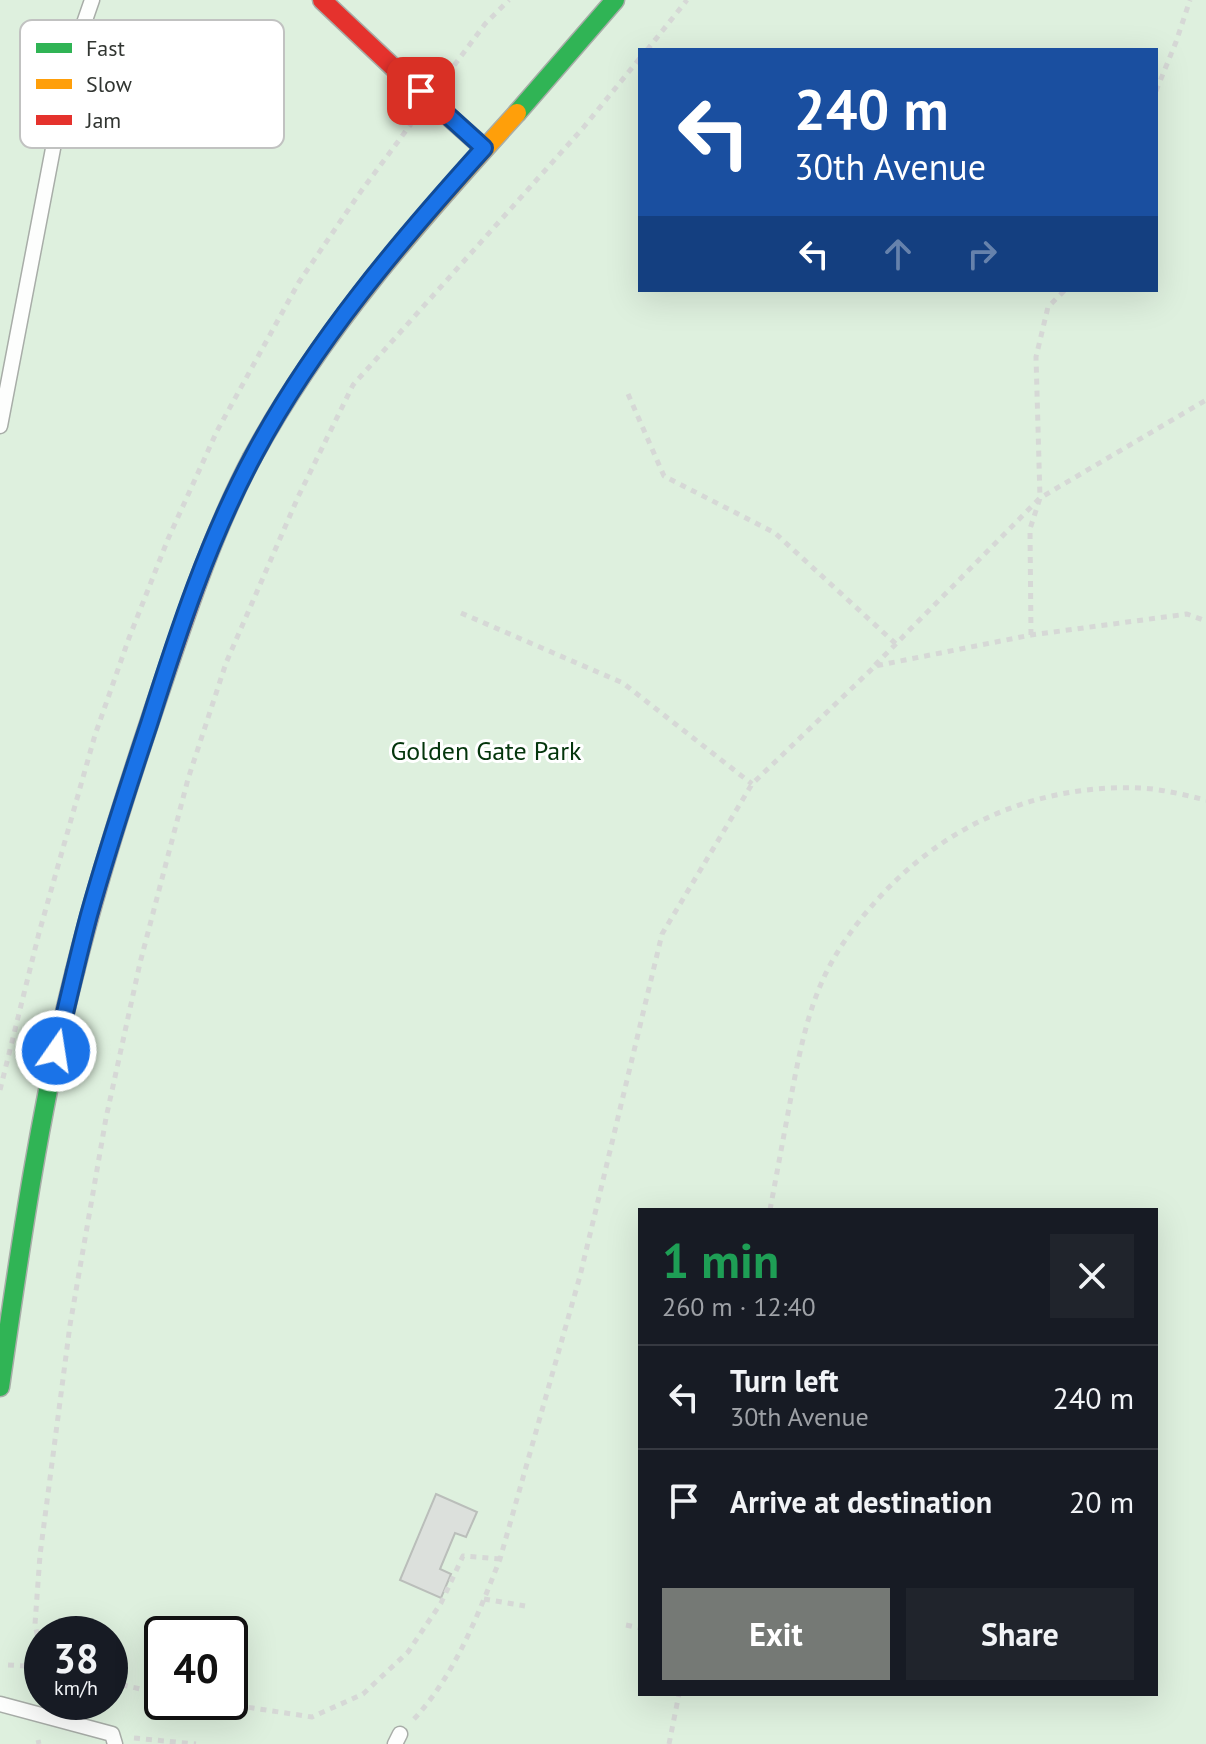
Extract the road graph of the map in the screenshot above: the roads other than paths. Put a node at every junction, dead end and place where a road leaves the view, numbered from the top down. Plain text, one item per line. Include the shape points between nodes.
1 (92, 0) edge
2 (322, 0) edge
3 (615, 0) edge
4 (85, 20) edge
5 (53, 148) edge
6 (484, 148) junction
7 (0, 426) edge
8 (0, 1387) edge
9 (0, 1704) edge
10 (113, 1739) edge

1 - 4 lane
2 - 6 street
3 - 6 street
5 - 7 lane
6 - 8 street via 389,257 314,357 239,483 198,581 138,758 72,981 31,1177
9 - 10 lane

